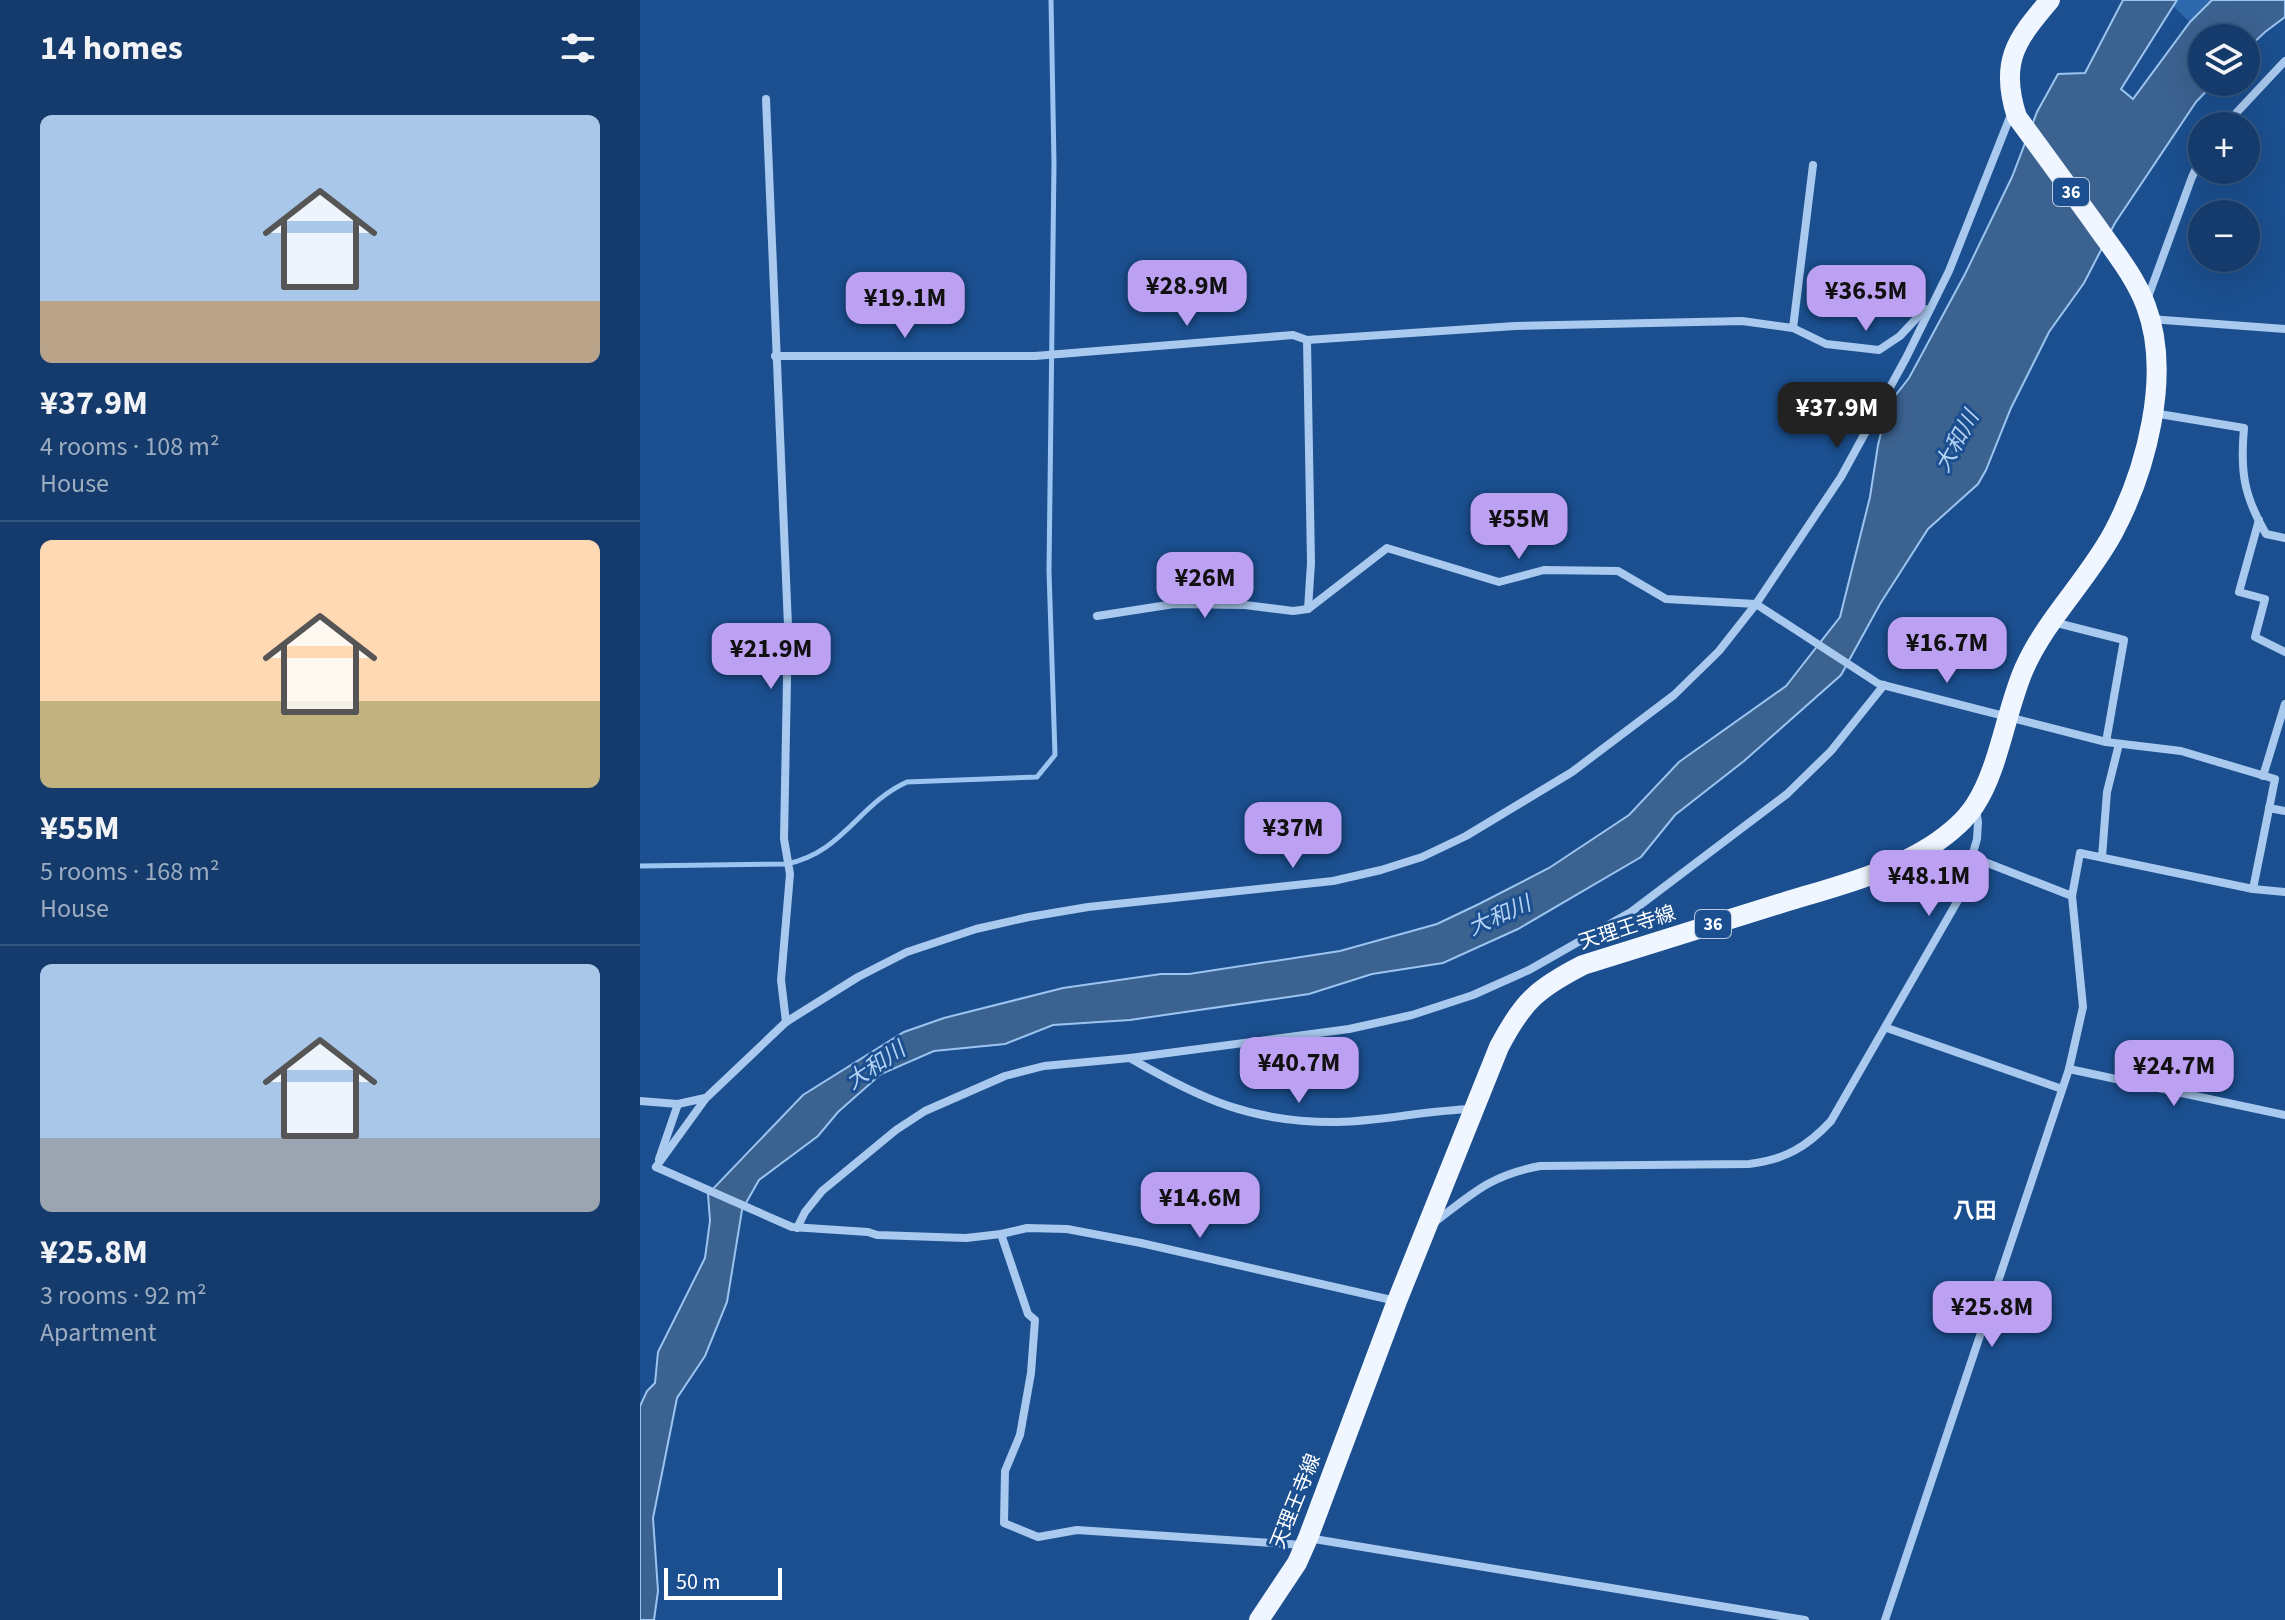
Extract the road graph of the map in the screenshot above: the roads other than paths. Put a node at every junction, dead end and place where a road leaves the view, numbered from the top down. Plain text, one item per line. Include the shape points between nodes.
1 (2050, 0) edge
2 (2285, 61) edge
3 (766, 99) dead end
4 (2016, 112) junction
5 (2237, 112) edge
6 (1813, 165) dead end
7 (2190, 184) edge
8 (1931, 303) junction
9 (2148, 312) junction
10 (1793, 328) junction
11 (2285, 329) edge
12 (1307, 340) junction
13 (775, 356) junction
14 (2153, 413) junction
15 (2259, 520) junction
16 (2285, 538) edge
17 (1758, 605) junction
18 (1308, 609) junction
19 (1097, 616) dead end
20 (2052, 621) junction
21 (2285, 652) edge
22 (1882, 684) junction
23 (2285, 704) edge
24 (2007, 717) junction
25 (2106, 742) junction
26 (2119, 744) junction
27 (2263, 776) junction
28 (1975, 806) junction
29 (2269, 808) junction
30 (2285, 811) edge
31 (1972, 857) junction
32 (2102, 857) junction
33 (2253, 889) junction
34 (2285, 892) edge
35 (2072, 896) junction
36 (786, 1022) junction
37 (1887, 1028) junction
38 (1130, 1058) junction
39 (2069, 1069) junction
40 (2062, 1089) junction
41 (706, 1098) junction
42 (640, 1101) edge
43 (678, 1104) junction
44 (1474, 1109) junction
45 (2285, 1115) edge
46 (659, 1168) junction
47 (795, 1228) junction
48 (1425, 1230) junction
49 (1001, 1234) junction
50 (1397, 1301) junction
51 (1306, 1542) junction
52 (1259, 1620) edge
53 (1805, 1620) edge
54 (1885, 1620) edge

1 - 4 main road via 2018,39 2011,64
2 - 5 street
3 - 13 street
4 - 8 street via 2007,119 1949,271
4 - 9 main road, 天理王寺線 / 36 via 2125,267
6 - 10 street
7 - 9 street
8 - 10 street via 1879,350 1826,344
8 - 17 street via 1841,477
9 - 11 street
9 - 14 main road, 天理王寺線 / 36 via 2155,366
10 - 12 street via 1742,321 1530,325
12 - 13 street via 1293,335 1035,356
12 - 18 street
13 - 36 street via 788,626 784,839 790,874 781,980
14 - 15 street via 2244,428 2244,484
14 - 20 main road, 天理王寺線 / 36 via 2126,506 2093,567
15 - 16 street via 2266,534
15 - 21 street via 2239,592 2265,599 2255,637
17 - 18 street via 1666,599 1618,571 1544,570 1499,582 1387,548
17 - 22 street
17 - 36 street via 1674,695 1633,727 1572,772 1422,857 1333,881 1088,907 976,929 907,952
18 - 19 street via 1174,604
20 - 24 main road, 天理王寺線 / 36 via 2024,668
20 - 25 street via 2124,640
22 - 24 street
22 - 38 street via 1831,751 1787,794 1631,912 1529,970 1412,1015 1349,1029
23 - 27 street
24 - 25 street
24 - 28 main road, 天理王寺線 / 36
25 - 26 street
26 - 27 street via 2181,751
26 - 32 street via 2107,792
27 - 29 street via 2275,779
28 - 31 street
28 - 44 main road, 天理王寺線 / 36 via 1930,847 1868,876 1583,965 1551,981 1513,1020
29 - 30 street
29 - 33 street
31 - 35 street
31 - 37 street via 1961,895
32 - 33 street
32 - 35 street via 2080,853
33 - 34 street
35 - 39 street via 2083,1007
36 - 41 street
37 - 40 street
37 - 48 street via 1831,1121 1795,1152 1749,1164 1540,1166 1511,1171 1477,1189
38 - 44 street via 1215,1103 1254,1115 1340,1122
38 - 47 street via 1031,1069 925,1111 822,1191
39 - 40 street
39 - 45 street
40 - 54 street
41 - 43 street
41 - 46 street
42 - 43 street
43 - 46 street
44 - 48 main road, 天理王寺線 / 36
46 - 47 street
47 - 49 street via 966,1238
48 - 50 main road, 天理王寺線 / 36
49 - 50 street via 1027,1228 1067,1229
49 - 51 street via 1028,1314 1035,1320 1020,1435 1005,1471 1004,1523 1038,1537 1077,1530
50 - 51 main road, 天理王寺線 / 36
51 - 52 main road, 天理王寺線 / 36
51 - 53 street

